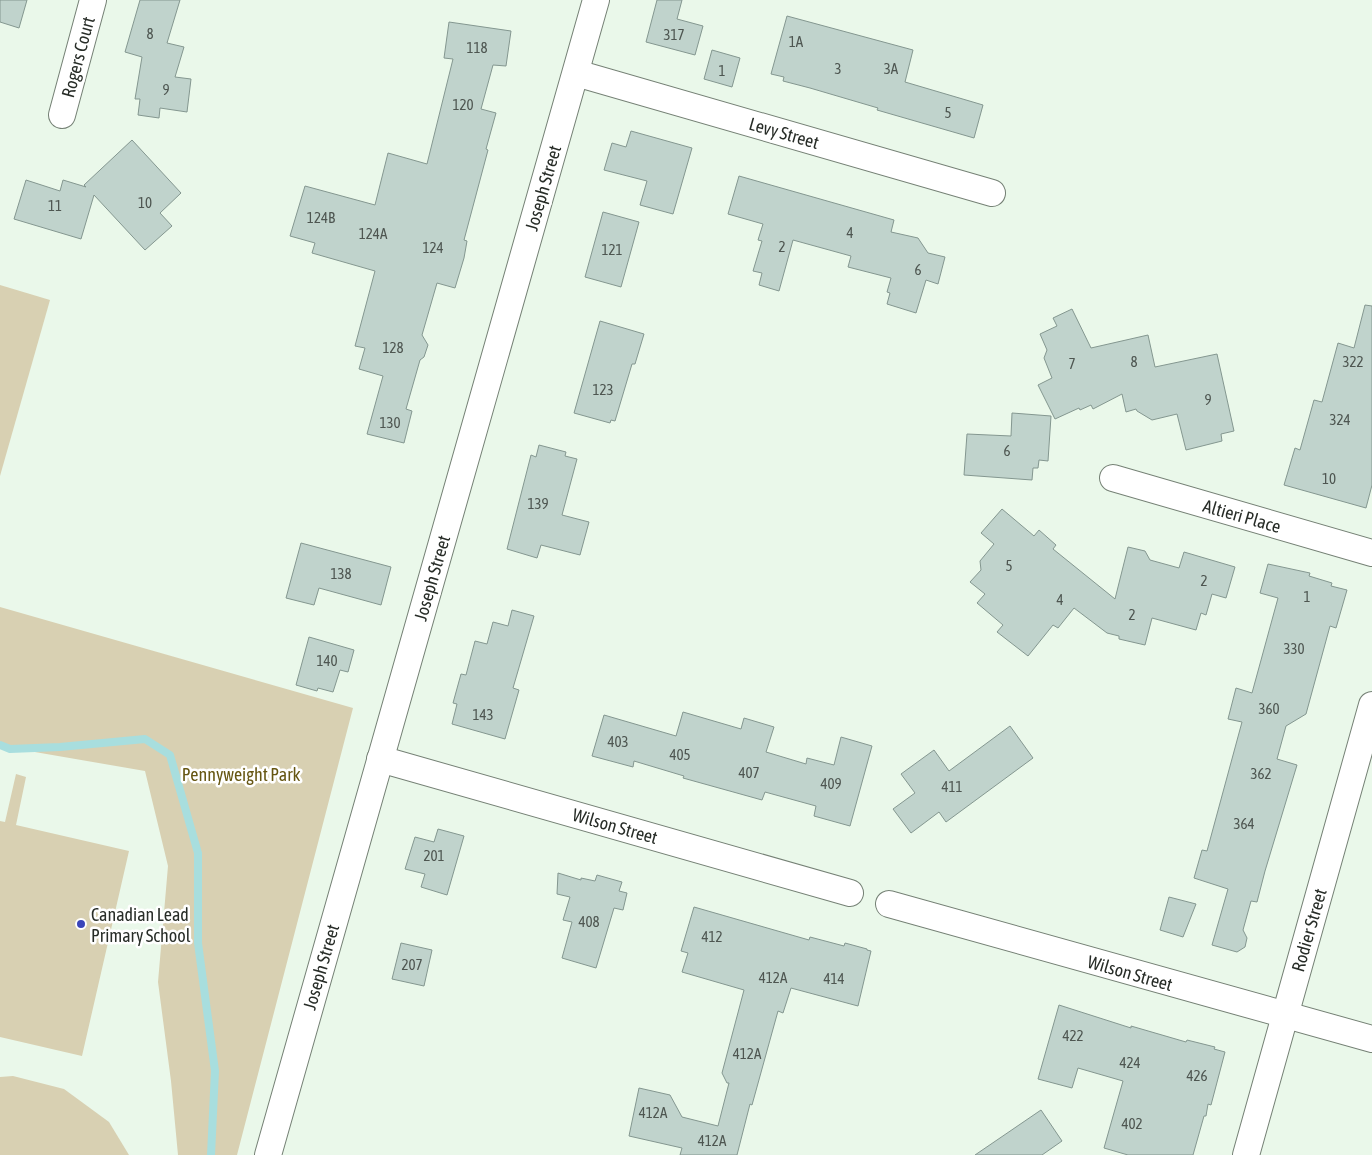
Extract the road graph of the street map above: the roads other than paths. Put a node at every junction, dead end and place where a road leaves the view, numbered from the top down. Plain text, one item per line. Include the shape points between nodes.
1 (93, 0) edge
2 (596, 0) edge
3 (576, 73) junction
4 (62, 115) dead end
5 (992, 192) dead end
6 (1113, 478) dead end
7 (1372, 553) edge
8 (1372, 705) edge
9 (380, 759) junction
10 (850, 893) dead end
11 (889, 904) dead end
12 (1286, 1014) junction
13 (1372, 1039) edge
14 (268, 1155) edge
15 (1246, 1155) edge

1 - 4 street, Rogers Court
2 - 3 street, Joseph Street
3 - 5 street, Levy Street
3 - 9 street, Joseph Street
6 - 7 street, Altieri Place
8 - 12 street, Rodier Street
9 - 10 street, Wilson Street
9 - 14 street, Joseph Street
11 - 12 street, Wilson Street
12 - 13 street, Wilson Street
12 - 15 street, Rodier Street

